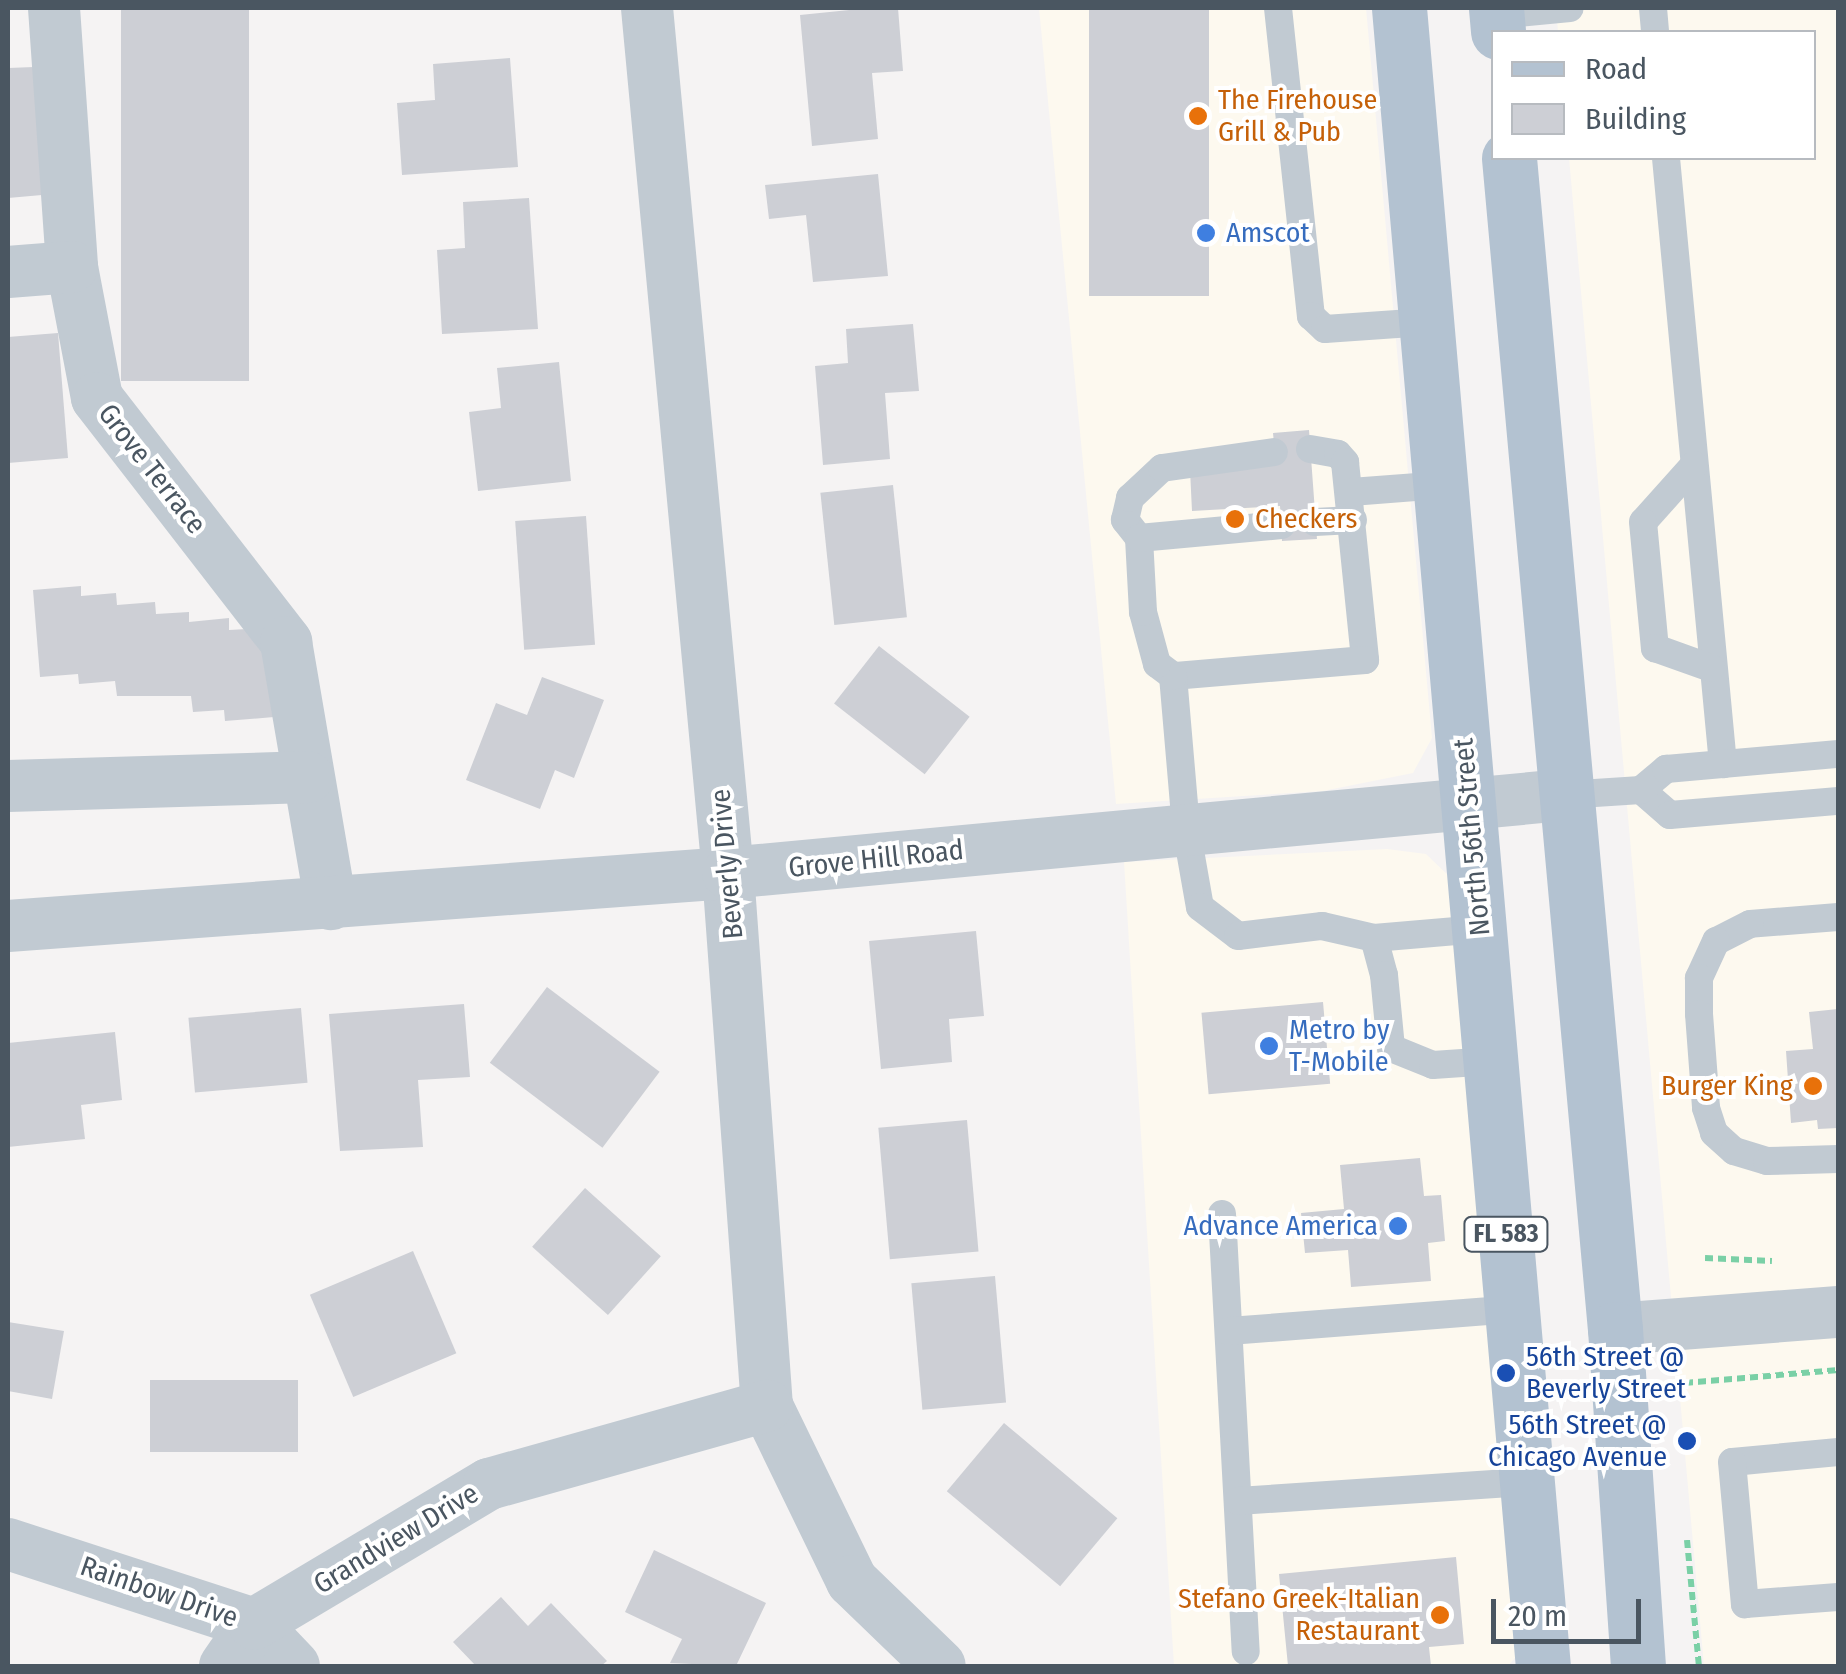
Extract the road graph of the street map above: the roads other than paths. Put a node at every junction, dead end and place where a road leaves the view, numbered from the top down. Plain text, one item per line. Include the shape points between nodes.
1 (54, 8) edge
2 (647, 8) edge
3 (1278, 8) edge
4 (1399, 8) edge
5 (1570, 8) edge
6 (1496, 16) edge
7 (1509, 160) edge
8 (1666, 160) edge
9 (72, 267) junction
10 (8, 272) edge
11 (1426, 322) junction
12 (1310, 449) dead end
13 (1274, 452) dead end
14 (1694, 465) junction
15 (1441, 485) junction
16 (1352, 506) junction
17 (1315, 522) dead end
18 (1281, 526) dead end
19 (1138, 538) junction
20 (1711, 668) junction
21 (1173, 676) junction
22 (1838, 754) edge
23 (1723, 764) junction
24 (308, 777) junction
25 (8, 786) edge
26 (1641, 790) junction
27 (1564, 795) junction
28 (1469, 801) junction
29 (1838, 801) edge
30 (1186, 828) junction
31 (728, 874) junction
32 (331, 904) junction
33 (1838, 917) edge
34 (8, 926) edge
35 (1480, 929) junction
36 (1374, 938) junction
37 (1492, 1060) junction
38 (1838, 1158) edge
39 (1222, 1214) dead end
40 (1513, 1309) junction
41 (1838, 1312) edge
42 (1615, 1329) junction
43 (1229, 1331) junction
44 (767, 1406) junction
45 (1838, 1452) edge
46 (1527, 1482) junction
47 (1238, 1502) junction
48 (8, 1544) edge
49 (1838, 1596) edge
50 (254, 1624) junction
51 (1246, 1651) dead end
52 (225, 1666) edge
53 (294, 1666) edge
54 (940, 1666) edge
55 (1543, 1666) edge
56 (1638, 1666) edge

1 - 9 street, Grove Terrace
2 - 31 street, Beverly Drive
3 - 11 lane via 1310,316 1325,329
4 - 11 main road, North 56th Street / FL 583
5 - 6 lane
7 - 27 main road
8 - 14 lane
9 - 10 street
9 - 24 street, Grove Terrace via 96,398 286,642
11 - 15 main road, North 56th Street / FL 583
12 - 16 lane via 1346,462
13 - 19 lane via 1162,468 1130,498 1125,520
14 - 20 lane
14 - 20 lane via 1642,522 1655,648
15 - 16 lane
15 - 28 main road, North 56th Street / FL 583
16 - 17 lane
16 - 21 lane via 1365,660
18 - 19 lane
19 - 21 lane via 1143,612 1157,664
20 - 23 lane
21 - 30 lane
22 - 23 lane
23 - 26 lane via 1666,769
24 - 25 street
24 - 32 street, Grove Terrace
26 - 27 lane
26 - 29 lane via 1670,815
27 - 28 street, Grove Hill Road
27 - 42 main road
28 - 30 street, Grove Hill Road
28 - 35 main road, North 56th Street / FL 583
30 - 31 street, Grove Hill Road
30 - 36 lane via 1200,907 1238,936 1322,926
31 - 32 street, Grove Hill Road
31 - 44 street, Beverly Drive
32 - 34 street, Grove Hill Road
33 - 38 lane via 1750,924 1716,941 1700,978 1699,1014 1714,1133 1734,1151 1767,1160
35 - 36 lane
35 - 37 main road, North 56th Street / FL 583
36 - 37 lane via 1391,1048 1433,1065
37 - 40 main road, North 56th Street / FL 583
39 - 43 lane
40 - 43 lane
40 - 46 main road, North 56th Street / FL 583
41 - 42 street
42 - 56 main road
43 - 47 lane
44 - 50 street, Grandview Drive via 488,1484
44 - 54 street, Beverly Drive via 852,1581
45 - 49 lane via 1732,1462 1744,1604
46 - 47 lane
46 - 55 main road, North 56th Street / FL 583
47 - 51 lane
48 - 50 street, Rainbow Drive
50 - 52 street, Grandview Drive
50 - 53 street, Rainbow Drive

